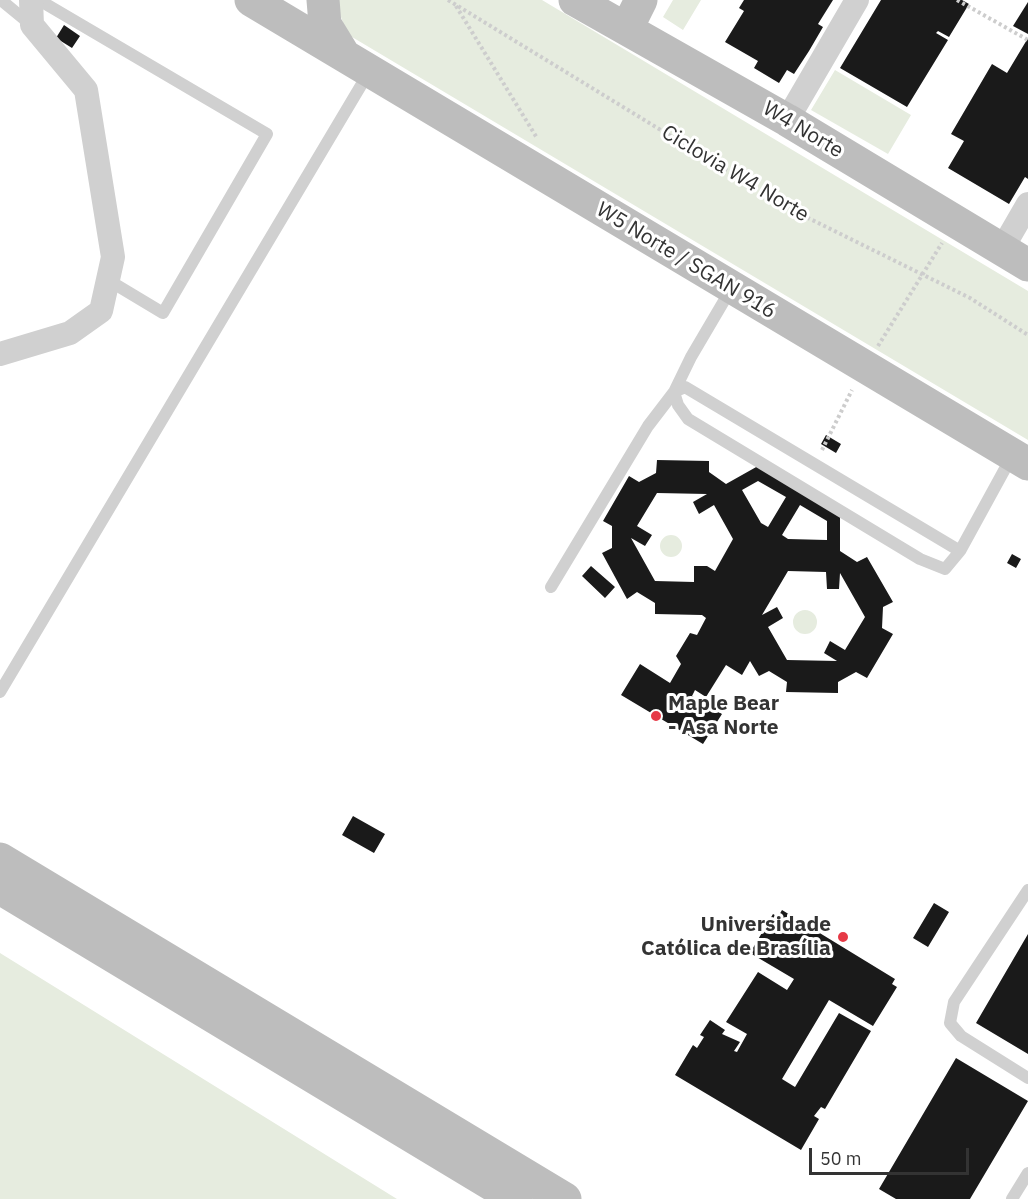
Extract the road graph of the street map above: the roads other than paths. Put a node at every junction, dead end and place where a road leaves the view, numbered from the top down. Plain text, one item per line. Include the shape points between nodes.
1 (1, 0) edge
2 (32, 0) edge
3 (39, 0) edge
4 (252, 0) edge
5 (323, 0) edge
6 (575, 0) edge
7 (857, 0) edge
8 (634, 14) edge
9 (32, 25) junction
10 (357, 64) junction
11 (787, 120) junction
12 (1028, 204) edge
13 (1015, 257) edge
14 (108, 280) junction
15 (732, 288) junction
16 (0, 354) edge
17 (674, 392) junction
18 (1020, 460) edge
19 (960, 551) junction
20 (551, 587) dead end
21 (0, 692) edge
22 (0, 859) edge
23 (0, 888) edge
24 (1028, 890) edge
25 (1028, 1078) edge
26 (1028, 1173) edge
27 (516, 1199) edge
28 (566, 1199) edge
29 (1012, 1199) edge

1 - 9 lane
2 - 9 street
3 - 14 lane via 267,134 163,313
4 - 10 main road, W5 Norte / SGAN 916
5 - 10 main road via 325,24
6 - 8 main road, W4 Norte
7 - 11 street
8 - 11 main road, W4 Norte
9 - 14 street via 86,90 113,257
10 - 15 main road, W5 Norte / SGAN 916
10 - 21 lane
11 - 13 main road, W4 Norte
12 - 13 street
14 - 16 street via 101,311 70,333
15 - 17 lane
15 - 18 main road, W5 Norte / SGAN 916
17 - 19 lane via 686,387
17 - 19 lane via 688,419 920,559 945,569
17 - 20 lane via 648,426
18 - 19 lane
22 - 28 main road
23 - 27 main road
24 - 25 lane via 954,1002 950,1023 961,1036
26 - 29 lane

